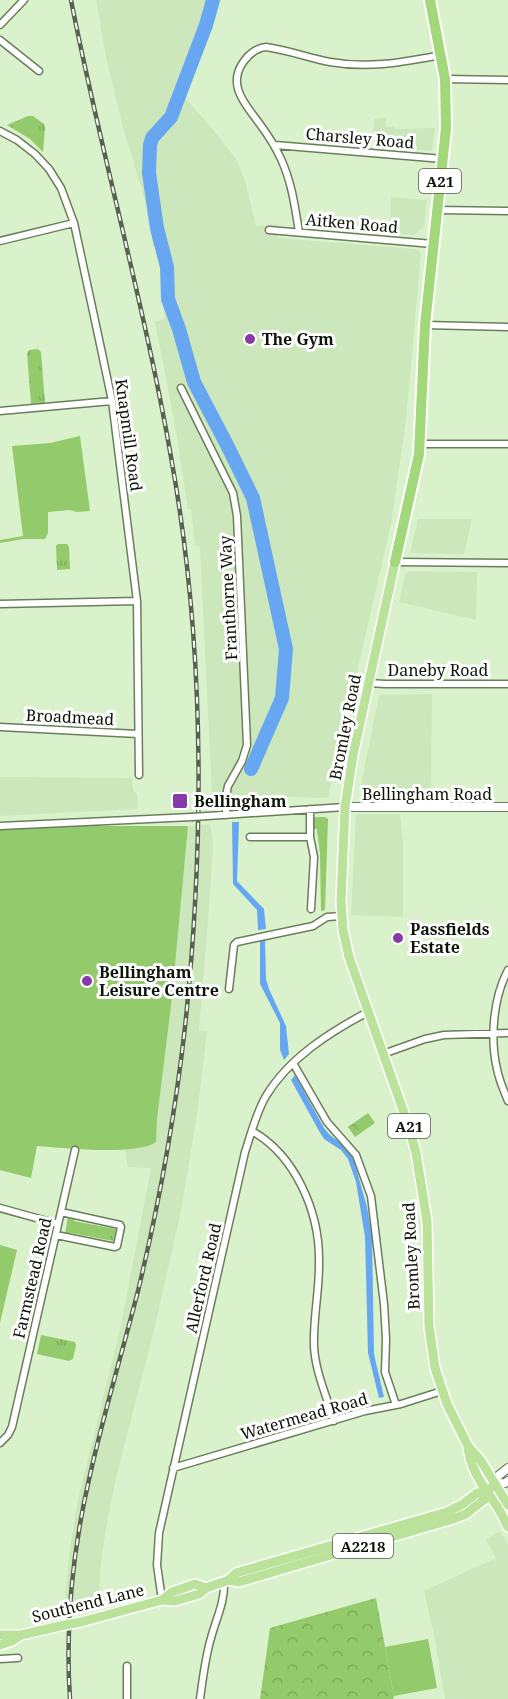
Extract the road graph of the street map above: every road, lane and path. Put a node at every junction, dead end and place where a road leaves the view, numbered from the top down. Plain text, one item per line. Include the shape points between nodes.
1 (24, 0) edge
2 (430, 0) edge
3 (0, 25) edge
4 (0, 40) edge
5 (442, 55) junction
6 (39, 71) dead end
7 (445, 79) junction
8 (508, 80) edge
9 (0, 131) edge
10 (275, 145) junction
11 (443, 159) junction
12 (437, 210) junction
13 (508, 211) edge
14 (74, 224) junction
15 (269, 230) dead end
16 (299, 232) junction
17 (0, 241) edge
18 (433, 244) junction
19 (425, 325) junction
20 (508, 327) edge
21 (181, 388) dead end
22 (112, 401) junction
23 (0, 411) edge
24 (420, 444) junction
25 (508, 444) edge
26 (395, 562) junction
27 (508, 563) edge
28 (137, 600) junction
29 (0, 604) edge
30 (368, 683) junction
31 (508, 684) edge
32 (0, 727) edge
33 (138, 734) junction
34 (139, 776) dead end
35 (345, 807) junction
36 (508, 807) edge
37 (310, 809) junction
38 (226, 815) junction
39 (0, 826) edge
40 (250, 837) dead end
41 (310, 837) junction
42 (311, 909) dead end
43 (342, 916) junction
44 (508, 970) edge
45 (230, 989) dead end
46 (368, 1012) junction
47 (494, 1033) junction
48 (508, 1033) edge
49 (383, 1054) junction
50 (293, 1062) junction
51 (508, 1101) edge
52 (252, 1131) junction
53 (75, 1150) dead end
54 (0, 1208) edge
55 (61, 1212) junction
56 (58, 1224) junction
57 (56, 1235) junction
58 (442, 1391) junction
59 (396, 1406) junction
60 (334, 1421) junction
61 (0, 1443) edge
62 (468, 1446) junction
63 (173, 1468) junction
64 (508, 1468) edge
65 (508, 1481) edge
66 (495, 1484) junction
67 (486, 1492) junction
68 (508, 1505) edge
69 (508, 1527) edge
70 (226, 1581) junction
71 (162, 1600) junction
72 (0, 1635) edge
73 (21, 1635) junction
74 (0, 1645) edge
75 (18, 1658) dead end
76 (0, 1659) edge
77 (127, 1666) dead end
78 (127, 1699) edge
79 (200, 1699) edge

1 - 3 street
2 - 5 highway, Bromley Road / A21
4 - 6 street
5 - 7 highway, Bromley Road / A21
5 - 10 street via 363,66 257,48 242,64 237,83 245,105
7 - 8 street
7 - 11 highway, Bromley Road / A21
9 - 14 street, Knapmill Road via 29,148 49,169 66,199
10 - 11 street, Charsley Road
10 - 16 street via 291,185
11 - 12 highway, Bromley Road / A21
12 - 13 street
12 - 18 highway, Bromley Road / A21
14 - 17 street
14 - 22 street, Knapmill Road
15 - 16 street, Aitken Road
16 - 18 street, Aitken Road
18 - 19 highway, Bromley Road / A21
19 - 20 street
19 - 24 highway, Bromley Road / A21
21 - 38 street, Franthorne Way via 233,493 237,516 247,745 227,791
22 - 23 street
22 - 28 street, Knapmill Road
24 - 25 street
24 - 26 highway, Bromley Road / A21
26 - 27 street
26 - 30 main road, Bromley Road / A21
28 - 29 street
28 - 33 street, Knapmill Road
30 - 31 street, Daneby Road
30 - 35 main road, Bromley Road / A21
32 - 33 street, Broadmead
33 - 34 street, Knapmill Road
35 - 36 street, Bellingham Road
35 - 37 street
35 - 43 main road, Bromley Road / A21
37 - 38 street
37 - 41 street
38 - 39 street, bridge
40 - 41 street
41 - 42 street via 314,857
43 - 45 street via 237,942
43 - 46 main road, Bromley Road / A21 via 346,944
44 - 47 street via 499,996
46 - 49 main road, Bromley Road / A21
46 - 50 street, Allerford Road
47 - 48 street
47 - 49 street via 444,1035
47 - 51 street via 497,1070
49 - 58 main road, Bromley Road / A21 via 418,1160 428,1235 430,1341
50 - 52 street, Allerford Road via 266,1096
50 - 59 street via 327,1122 356,1155 370,1196 384,1304 385,1372
52 - 60 street via 299,1180 314,1219 319,1258 314,1348
52 - 63 street, Allerford Road
53 - 55 street, Farmstead Road
54 - 56 street
55 - 56 street, Farmstead Road
55 - 57 street via 120,1225 117,1246
56 - 57 street, Farmstead Road
57 - 61 street, Farmstead Road via 12,1428
58 - 59 street, Watermead Road
58 - 62 main road, Bromley Road / A21
59 - 60 street, Watermead Road
60 - 63 street, Watermead Road
62 - 66 main road, Bromley Road / A21
62 - 67 main road, Bromley Road / A21 via 469,1460
63 - 71 street, Allerford Road via 159,1533
64 - 66 street
65 - 66 street
66 - 67 main road, Southend Lane / A2218
66 - 68 main road, Bromley Road / A21
67 - 69 main road, Bromley Road / A21
67 - 70 main road, Southend Lane / A2218 via 477,1493 436,1520 236,1573
70 - 71 main road, Southend Lane / A2218 via 183,1599
70 - 79 street via 210,1638
71 - 73 main road, Southend Lane / A2218, bridge
72 - 73 main road, Southend Lane / A2218
73 - 74 main road, Southend Lane / A2218
75 - 76 street
77 - 78 street

